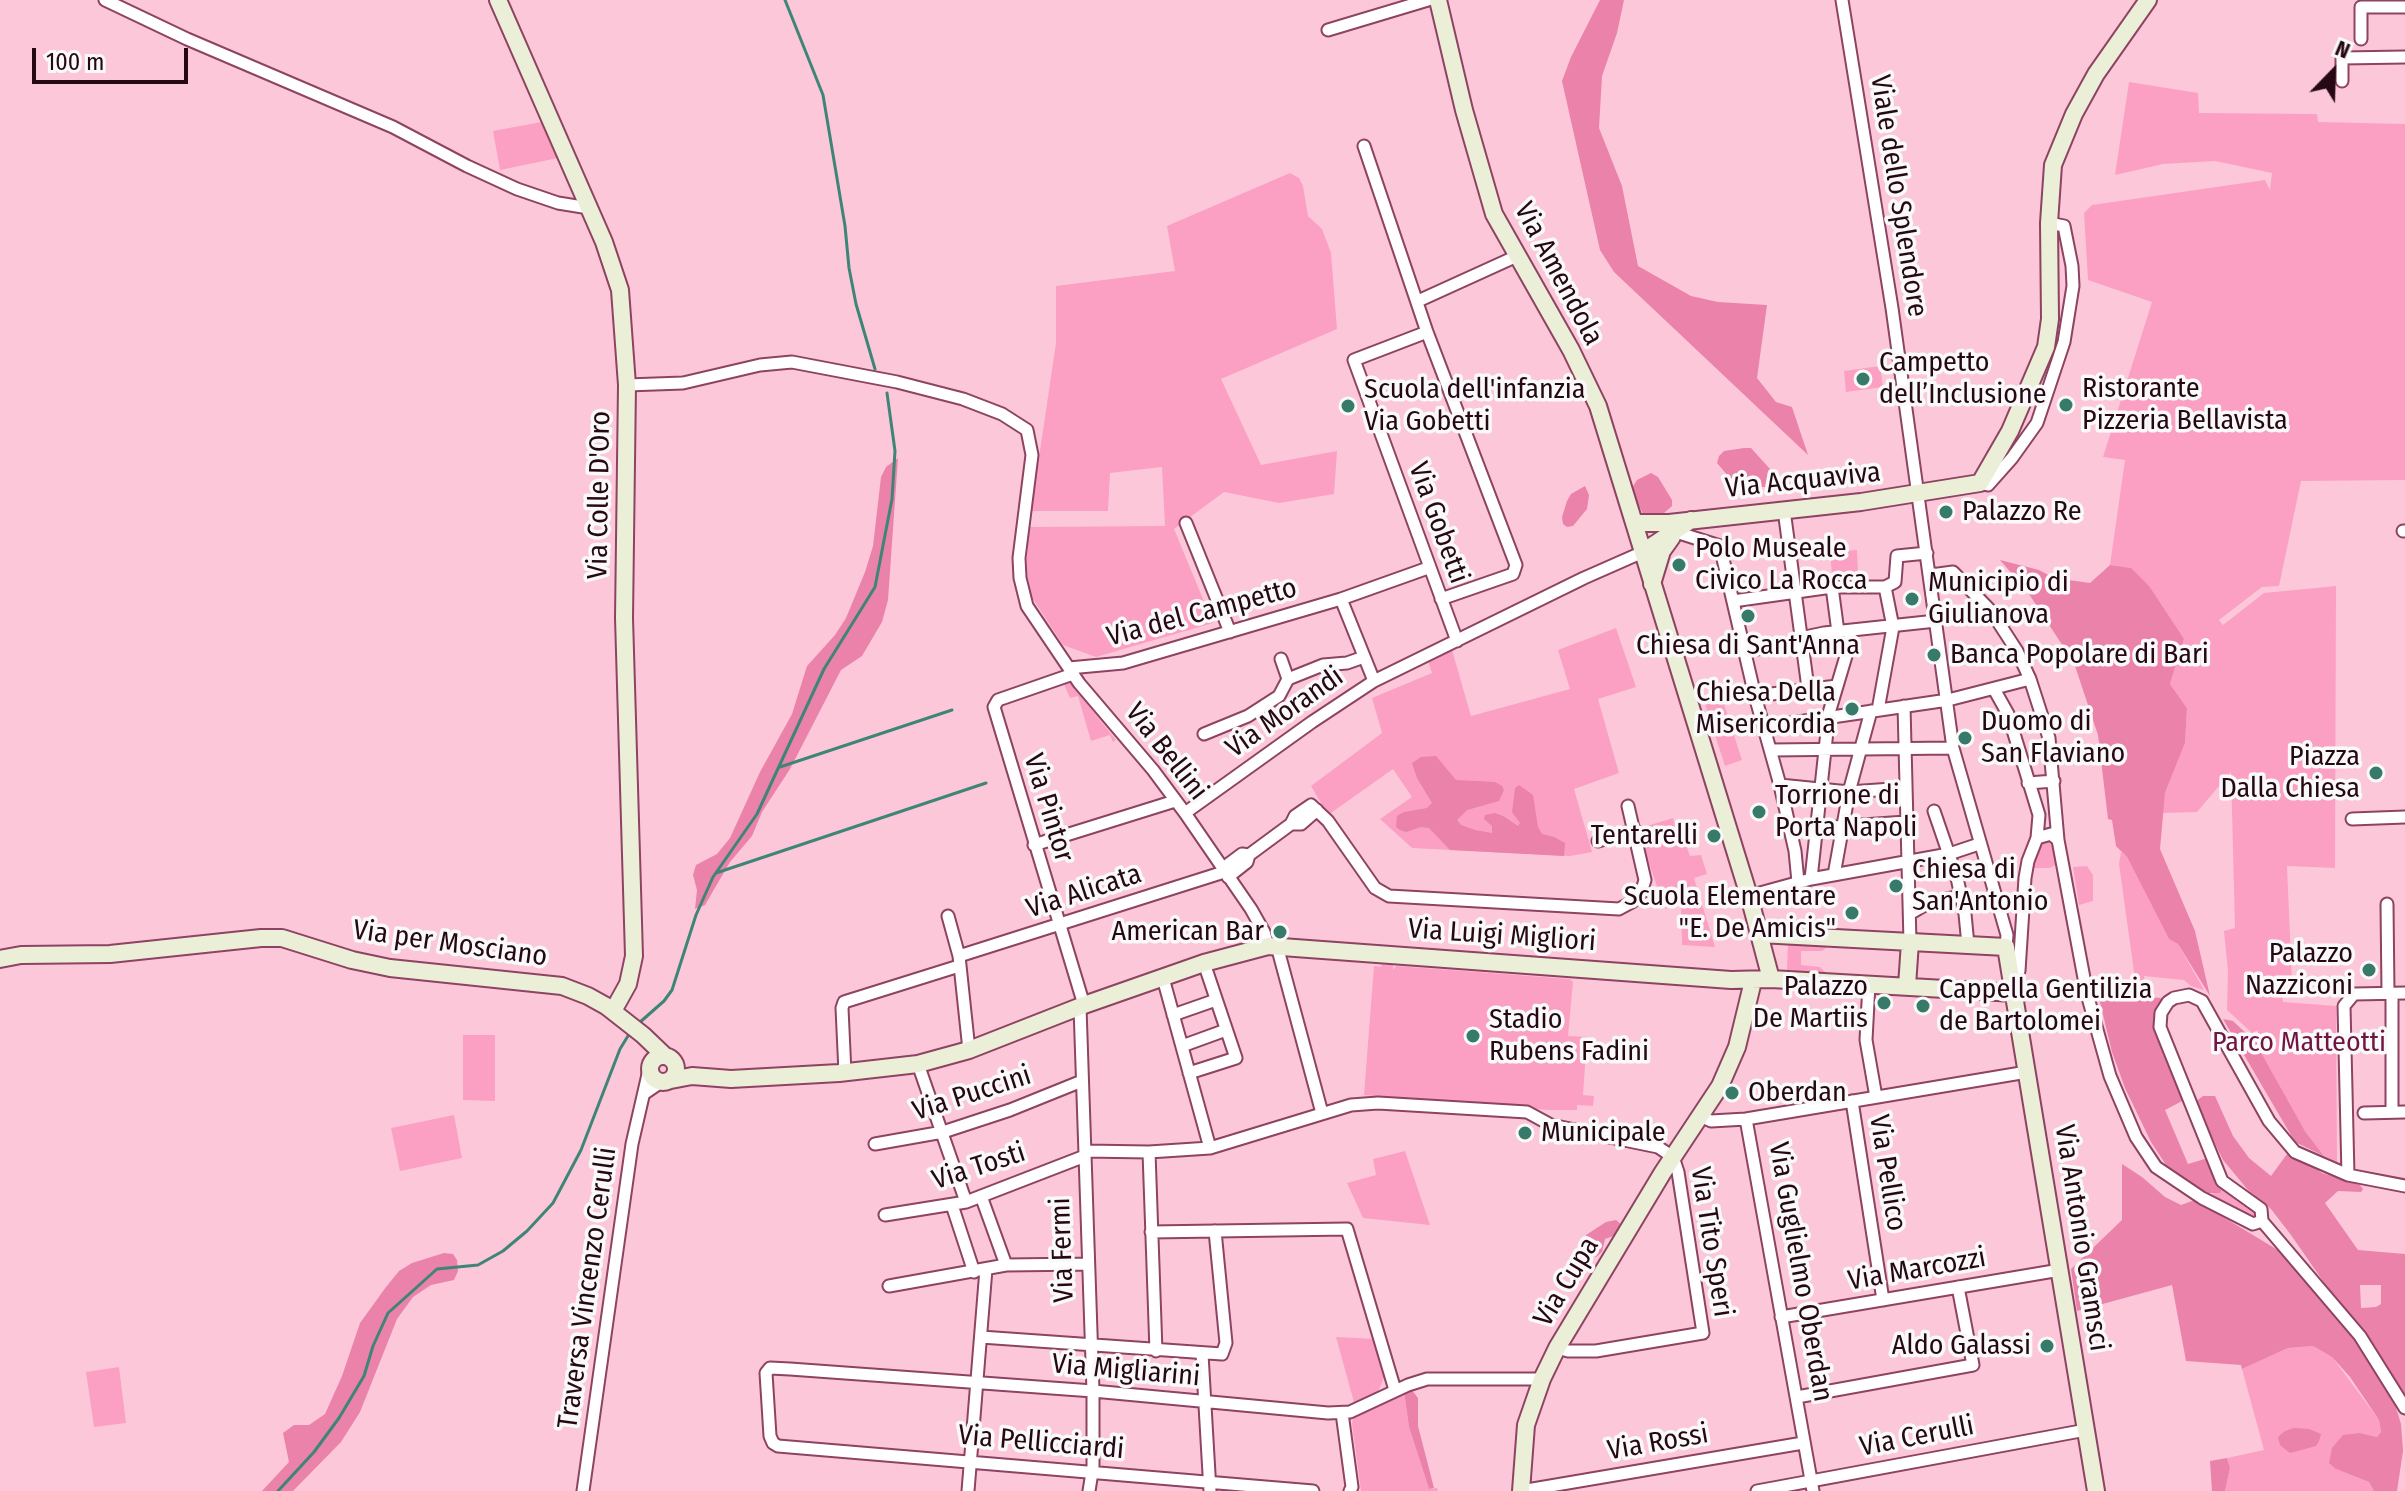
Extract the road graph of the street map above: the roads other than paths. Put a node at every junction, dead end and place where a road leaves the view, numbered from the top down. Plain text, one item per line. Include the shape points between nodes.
1 (105, 0) edge
2 (498, 0) edge
3 (1428, 0) edge
4 (1438, 0) edge
5 (1842, 0) edge
6 (2148, 0) edge
7 (2405, 7) edge
8 (1328, 30) dead end
9 (2361, 39) dead end
10 (2405, 57) edge
11 (2342, 81) dead end
12 (1364, 146) dead end
13 (589, 208) junction
14 (1517, 256) junction
15 (1418, 301) junction
16 (1427, 332) junction
17 (627, 385) junction
18 (1918, 495) junction
19 (1784, 510) junction
20 (1186, 523) dead end
21 (1672, 527) junction
22 (1638, 538) junction
23 (1927, 553) junction
24 (1428, 568) junction
25 (1931, 575) junction
26 (1652, 584) junction
27 (1832, 587) junction
28 (1885, 587) junction
29 (1795, 592) junction
30 (1341, 599) junction
31 (1441, 599) junction
32 (1733, 601) junction
33 (1936, 621) junction
34 (1893, 627) junction
35 (1851, 630) junction
36 (1230, 632) junction
37 (1838, 632) junction
38 (1457, 641) junction
39 (1802, 641) junction
40 (1745, 651) junction
41 (1364, 657) junction
42 (1281, 659) dead end
43 (1071, 671) junction
44 (1288, 679) junction
45 (2030, 679) junction
46 (1374, 681) junction
47 (1837, 686) junction
48 (1808, 688) junction
49 (1994, 689) junction
50 (1755, 696) junction
51 (1948, 700) junction
52 (1904, 706) junction
53 (1874, 711) junction
54 (1829, 718) junction
55 (1764, 727) junction
56 (1204, 734) dead end
57 (1953, 748) junction
58 (1771, 750) junction
59 (1827, 750) junction
60 (1860, 750) junction
61 (1905, 750) junction
62 (2054, 781) junction
63 (2028, 783) junction
64 (1780, 785) junction
65 (1906, 788) junction
66 (1822, 789) junction
67 (1849, 792) junction
68 (1175, 801) junction
69 (1628, 806) dead end
70 (1934, 811) dead end
71 (1185, 813) junction
72 (2405, 817) edge
73 (2352, 819) dead end
74 (1906, 822) junction
75 (1842, 828) junction
76 (1635, 830) junction
77 (1790, 830) junction
78 (1816, 830) junction
79 (2037, 838) junction
80 (2058, 840) junction
81 (1598, 841) dead end
82 (1979, 844) junction
83 (1034, 845) junction
84 (1949, 854) junction
85 (1908, 863) junction
86 (1224, 873) junction
87 (1834, 875) junction
88 (1811, 879) junction
89 (1798, 882) junction
90 (1749, 896) junction
91 (1960, 896) junction
92 (2387, 904) dead end
93 (1911, 913) junction
94 (948, 916) dead end
95 (2022, 920) junction
96 (1059, 924) junction
97 (1759, 934) junction
98 (1910, 942) junction
99 (1968, 945) junction
100 (1273, 946) junction
101 (2006, 947) junction
102 (0, 959) edge
103 (959, 961) junction
104 (1204, 963) junction
105 (2019, 971) junction
106 (1163, 978) junction
107 (1771, 979) junction
108 (1753, 981) junction
109 (1869, 984) junction
110 (1907, 986) junction
111 (2014, 993) junction
112 (2390, 993) junction
113 (2405, 993) edge
114 (1216, 1000) junction
115 (1082, 1006) junction
116 (613, 1011) junction
117 (1173, 1015) junction
118 (1226, 1030) junction
119 (1182, 1046) junction
120 (969, 1050) junction
121 (918, 1064) junction
122 (662, 1070) junction
123 (2027, 1072) junction
124 (845, 1073) junction
125 (1189, 1073) junction
126 (1082, 1081) junction
127 (1876, 1097) junction
128 (1852, 1101) junction
129 (2392, 1112) junction
130 (2405, 1112) edge
131 (1322, 1113) junction
132 (2364, 1113) dead end
133 (1702, 1117) junction
134 (1746, 1119) junction
135 (943, 1132) junction
136 (875, 1144) dead end
137 (1210, 1148) junction
138 (1149, 1152) junction
139 (1085, 1154) junction
140 (1673, 1157) junction
141 (2348, 1175) junction
142 (2405, 1186) edge
143 (981, 1196) junction
144 (966, 1202) junction
145 (952, 1205) junction
146 (885, 1215) dead end
147 (2262, 1221) junction
148 (1215, 1231) junction
149 (1151, 1232) junction
150 (1087, 1264) junction
151 (1006, 1265) junction
152 (980, 1270) junction
153 (2060, 1270) junction
154 (889, 1286) dead end
155 (1958, 1287) junction
156 (1883, 1300) junction
157 (1781, 1317) junction
158 (981, 1337) junction
159 (1090, 1345) junction
160 (1557, 1348) junction
161 (1156, 1351) junction
162 (1202, 1354) junction
163 (1542, 1379) junction
164 (977, 1382) junction
165 (1395, 1390) junction
166 (1093, 1391) junction
167 (1797, 1397) junction
168 (1205, 1402) junction
169 (2405, 1408) edge
170 (1342, 1413) junction
171 (2086, 1430) junction
172 (770, 1436) joint
173 (1803, 1443) junction
174 (971, 1460) junction
175 (1091, 1471) junction
176 (1812, 1486) edge
177 (1210, 1487) edge
178 (583, 1491) edge
179 (968, 1491) edge
180 (1089, 1491) edge
181 (1313, 1491) edge
182 (1350, 1491) edge
183 (1521, 1491) edge
184 (1757, 1491) edge
185 (2096, 1491) edge

1 - 13 street via 393,127 517,189
2 - 13 main road, Via Colle D'Oro
3 - 8 street
4 - 14 main road, Via Amendola via 1494,214
5 - 18 street, Viale dello Splendore
6 - 18 main road, Via Acquaviva via 2096,74 2053,165 2046,347 2010,431 1980,483
7 - 9 street via 2361,7
10 - 11 street via 2342,58
12 - 15 street
13 - 17 main road, Via Colle D'Oro via 620,290
14 - 15 street
14 - 22 main road, Via Amendola via 1598,406
15 - 16 street
16 - 24 street, Via Gobetti via 1354,360
16 - 31 street via 1516,565 1513,574
17 - 43 street via 683,383 792,362 963,399 1027,430 1032,455 1019,558 1024,595 1032,616
17 - 116 main road, Via Colle D'Oro via 624,618 634,956 628,984
18 - 19 main road, Via Acquaviva
18 - 23 street, Viale dello Splendore
19 - 21 main road, Via Acquaviva via 1693,519
19 - 29 street
20 - 36 street
21 - 22 main road, Via Acquaviva
21 - 22 main road, Via Acquaviva
21 - 26 main road
21 - 32 street via 1720,546
22 - 26 main road, Via Amendola
22 - 38 street
23 - 25 street, Viale dello Splendore
23 - 28 street via 1897,556 1895,582
24 - 30 street
24 - 31 street, Via Gobetti
25 - 33 street, Viale dello Splendore
25 - 45 street via 1953,572 1991,611
26 - 90 main road, Via Amendola
27 - 28 street
27 - 29 street
27 - 37 street
28 - 34 street
29 - 32 street
29 - 39 street
30 - 36 street, Via del Campetto
30 - 41 street, Via del Campetto
31 - 38 street, Via Gobetti
32 - 40 street
33 - 34 street
33 - 51 street, Viale dello Splendore
34 - 35 street
34 - 53 street
35 - 37 street
35 - 47 street
36 - 43 street, Via del Campetto via 1123,663
37 - 39 street
38 - 46 street
39 - 40 street
39 - 48 street
40 - 50 street
41 - 44 street
41 - 46 street, Via del Campetto
42 - 44 street
43 - 68 street, Via Bellini
43 - 83 street, Via Pintor via 998,700 994,707
44 - 56 street via 1279,696
45 - 49 street
45 - 62 street via 2049,738
46 - 71 street, Via Morandi
47 - 48 street
47 - 54 street
48 - 50 street
49 - 51 street
49 - 63 street via 2008,714
50 - 55 street
51 - 52 street
51 - 57 street, Viale dello Splendore
52 - 53 street
52 - 61 street
53 - 54 street
53 - 60 street
54 - 55 street
54 - 59 street
55 - 58 street
57 - 61 street
57 - 82 street, Viale dello Splendore
58 - 59 street
58 - 64 street
59 - 60 street
59 - 66 street
60 - 61 street
60 - 67 street
61 - 65 street
62 - 63 street
62 - 80 street
63 - 79 street via 2039,822
64 - 66 street
64 - 77 street
65 - 67 street
65 - 74 street
66 - 67 street
66 - 78 street
67 - 75 street
68 - 71 street, Via Bellini
68 - 83 street
69 - 76 street
70 - 84 street
71 - 86 street, Via Bellini
72 - 73 street
74 - 75 street
74 - 85 street
75 - 78 street
75 - 87 street
76 - 81 street
76 - 86 street, Via Alicata via 1645,880 1641,893 1619,909 1389,896 1375,888 1317,810 1249,855 1242,854
77 - 78 street
77 - 89 street
78 - 88 street
79 - 80 street via 2051,834
79 - 95 street via 2025,878
80 - 147 street via 2087,994 2110,1076 2136,1137 2156,1167 2202,1198 2253,1224
82 - 84 street
82 - 101 street, Viale dello Splendore via 2007,935
83 - 96 street, Via Pintor
84 - 85 street
84 - 91 street
85 - 87 street
85 - 93 street
86 - 96 street, Via Alicata
86 - 100 street, Via Bellini
87 - 88 street
88 - 89 street
89 - 90 street
90 - 97 main road, Via Amendola
91 - 93 street
91 - 99 street
92 - 112 street
93 - 98 street
94 - 103 street
95 - 101 street
95 - 105 street
96 - 103 street, Via Alicata
96 - 115 street, Via Pintor
97 - 98 main road
97 - 107 main road, Via Amendola
98 - 99 main road
98 - 110 main road
99 - 101 main road
100 - 104 main road
100 - 108 main road, Via Luigi Migliori
100 - 131 street, Via Bellini
101 - 105 main road
101 - 111 main road, Via Antonio Gramsci
102 - 116 main road, Via per Mosciano via 282,938 390,968 550,983
103 - 120 street
103 - 124 street, Via Alicata via 844,1002
104 - 106 main road
104 - 114 street
105 - 111 main road
106 - 115 main road
106 - 117 street
107 - 108 main road, Via Luigi Migliori
107 - 109 main road, Via Luigi Migliori
108 - 133 main road via 1732,1061
109 - 110 main road, Via Luigi Migliori
109 - 127 street via 1866,1040
110 - 111 main road, Via Luigi Migliori
111 - 123 main road, Via Antonio Gramsci
112 - 113 street
112 - 129 street
112 - 141 street via 2354,994 2344,1006
114 - 117 street
114 - 118 street
115 - 120 main road
115 - 126 street, Via Fermi
116 - 122 main road, Via per Mosciano via 643,1035
117 - 119 street
118 - 119 street
118 - 125 street via 1236,1058
119 - 125 street
120 - 121 main road
121 - 124 main road
121 - 135 street
122 - 124 main road via 731,1079
122 - 178 street, Traversa Vincenzo Cerulli via 645,1093 632,1144
123 - 127 street
123 - 153 main road, Via Antonio Gramsci
125 - 137 street
126 - 135 street, Via Puccini
126 - 139 street, Via Fermi
127 - 128 street
128 - 134 street
128 - 156 street, Via Pellico
129 - 130 street
129 - 132 street
131 - 137 street
131 - 140 street via 1378,1103 1527,1112 1551,1125 1658,1147
133 - 134 street, Via Guglielmo Oberdan
133 - 140 main road, Via Cupa
134 - 157 street, Via Guglielmo Oberdan
135 - 136 street, Via Puccini
135 - 144 street
137 - 138 street
138 - 139 street
138 - 149 street
139 - 143 street, Via Tosti
139 - 150 street, Via Fermi
140 - 160 main road, Via Cupa
140 - 160 street, Via Tito Speri via 1703,1333 1596,1351
141 - 142 street
141 - 147 street via 2295,1152 2269,1121 2202,1001 2189,995 2174,998 2161,1013 2160,1027 2222,1181 2261,1209
143 - 144 street, Via Tosti
143 - 151 street
144 - 145 street, Via Tosti
145 - 146 street, Via Tosti
145 - 152 street
147 - 169 street via 2360,1336
148 - 149 street
148 - 162 street via 1226,1343 1222,1354
148 - 165 street via 1347,1229
149 - 161 street
150 - 151 street
150 - 159 street, Via Fermi
151 - 152 street
152 - 154 street
152 - 158 street
153 - 155 street, Via Marcozzi
153 - 171 main road, Via Antonio Gramsci
155 - 156 street, Via Marcozzi
155 - 167 street via 1973,1365
156 - 157 street, Via Marcozzi
157 - 167 street, Via Guglielmo Oberdan
158 - 159 street
158 - 164 street
159 - 161 street
159 - 166 street, Via Fermi
160 - 163 main road, Via Cupa
161 - 162 street
162 - 168 street
163 - 165 street, Via Migliarini via 1437,1378
163 - 183 main road, Via Cupa via 1526,1425
164 - 166 street, Via Migliarini
164 - 172 street, Via Migliarini via 770,1368
164 - 174 street
165 - 170 street, Via Migliarini
166 - 168 street, Via Migliarini
166 - 175 street, Via Fermi
167 - 173 street, Via Guglielmo Oberdan
168 - 170 street, Via Migliarini
168 - 177 street
170 - 182 street
171 - 176 street, Via Cerulli
171 - 185 main road, Via Antonio Gramsci
172 - 174 street, Via Pellicciardi via 773,1443 788,1447
173 - 176 street, Via Guglielmo Oberdan
173 - 183 street, Via Rossi
174 - 175 street, Via Pellicciardi
174 - 179 street
175 - 177 street, Via Pellicciardi
175 - 180 street, Via Fermi
176 - 184 street, Via Cerulli
177 - 181 street, Via Pellicciardi

